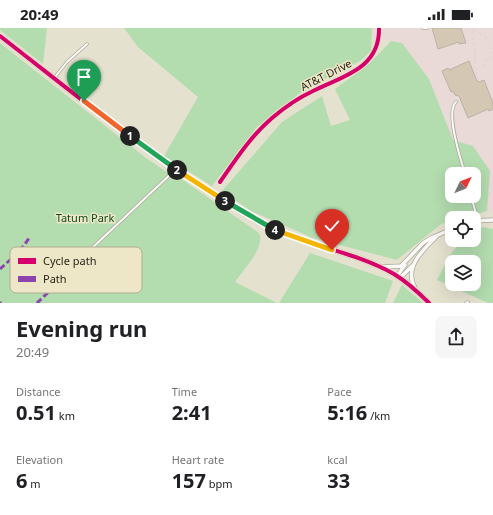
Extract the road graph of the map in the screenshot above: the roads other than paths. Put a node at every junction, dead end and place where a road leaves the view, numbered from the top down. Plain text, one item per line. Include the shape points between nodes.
1 (378, 28) edge
2 (423, 28) edge
3 (426, 28) edge
4 (0, 36) edge
5 (87, 44) dead end
6 (54, 78) junction
7 (456, 102) dead end
8 (463, 167) edge
9 (176, 170) junction
10 (220, 182) dead end
11 (493, 220) edge
12 (481, 221) edge
13 (445, 232) edge
14 (440, 234) junction
15 (94, 247) edge
16 (409, 259) junction
17 (414, 263) junction
18 (380, 267) junction
19 (398, 277) junction
20 (417, 292) junction
21 (429, 303) edge

1 - 10 street, AT&T Drive via 378,43 367,61 353,72 302,97 271,119 247,144
2 - 3 lane
4 - 6 street
5 - 6 lane
6 - 9 street
7 - 8 lane via 452,107 452,120
9 - 15 lane
9 - 18 street via 272,229
11 - 12 street
13 - 14 street
14 - 16 street via 423,243
14 - 17 street
16 - 18 street via 399,267
16 - 19 street
17 - 19 street via 405,275
17 - 20 street via 411,275
18 - 19 street
19 - 20 street
20 - 21 street

